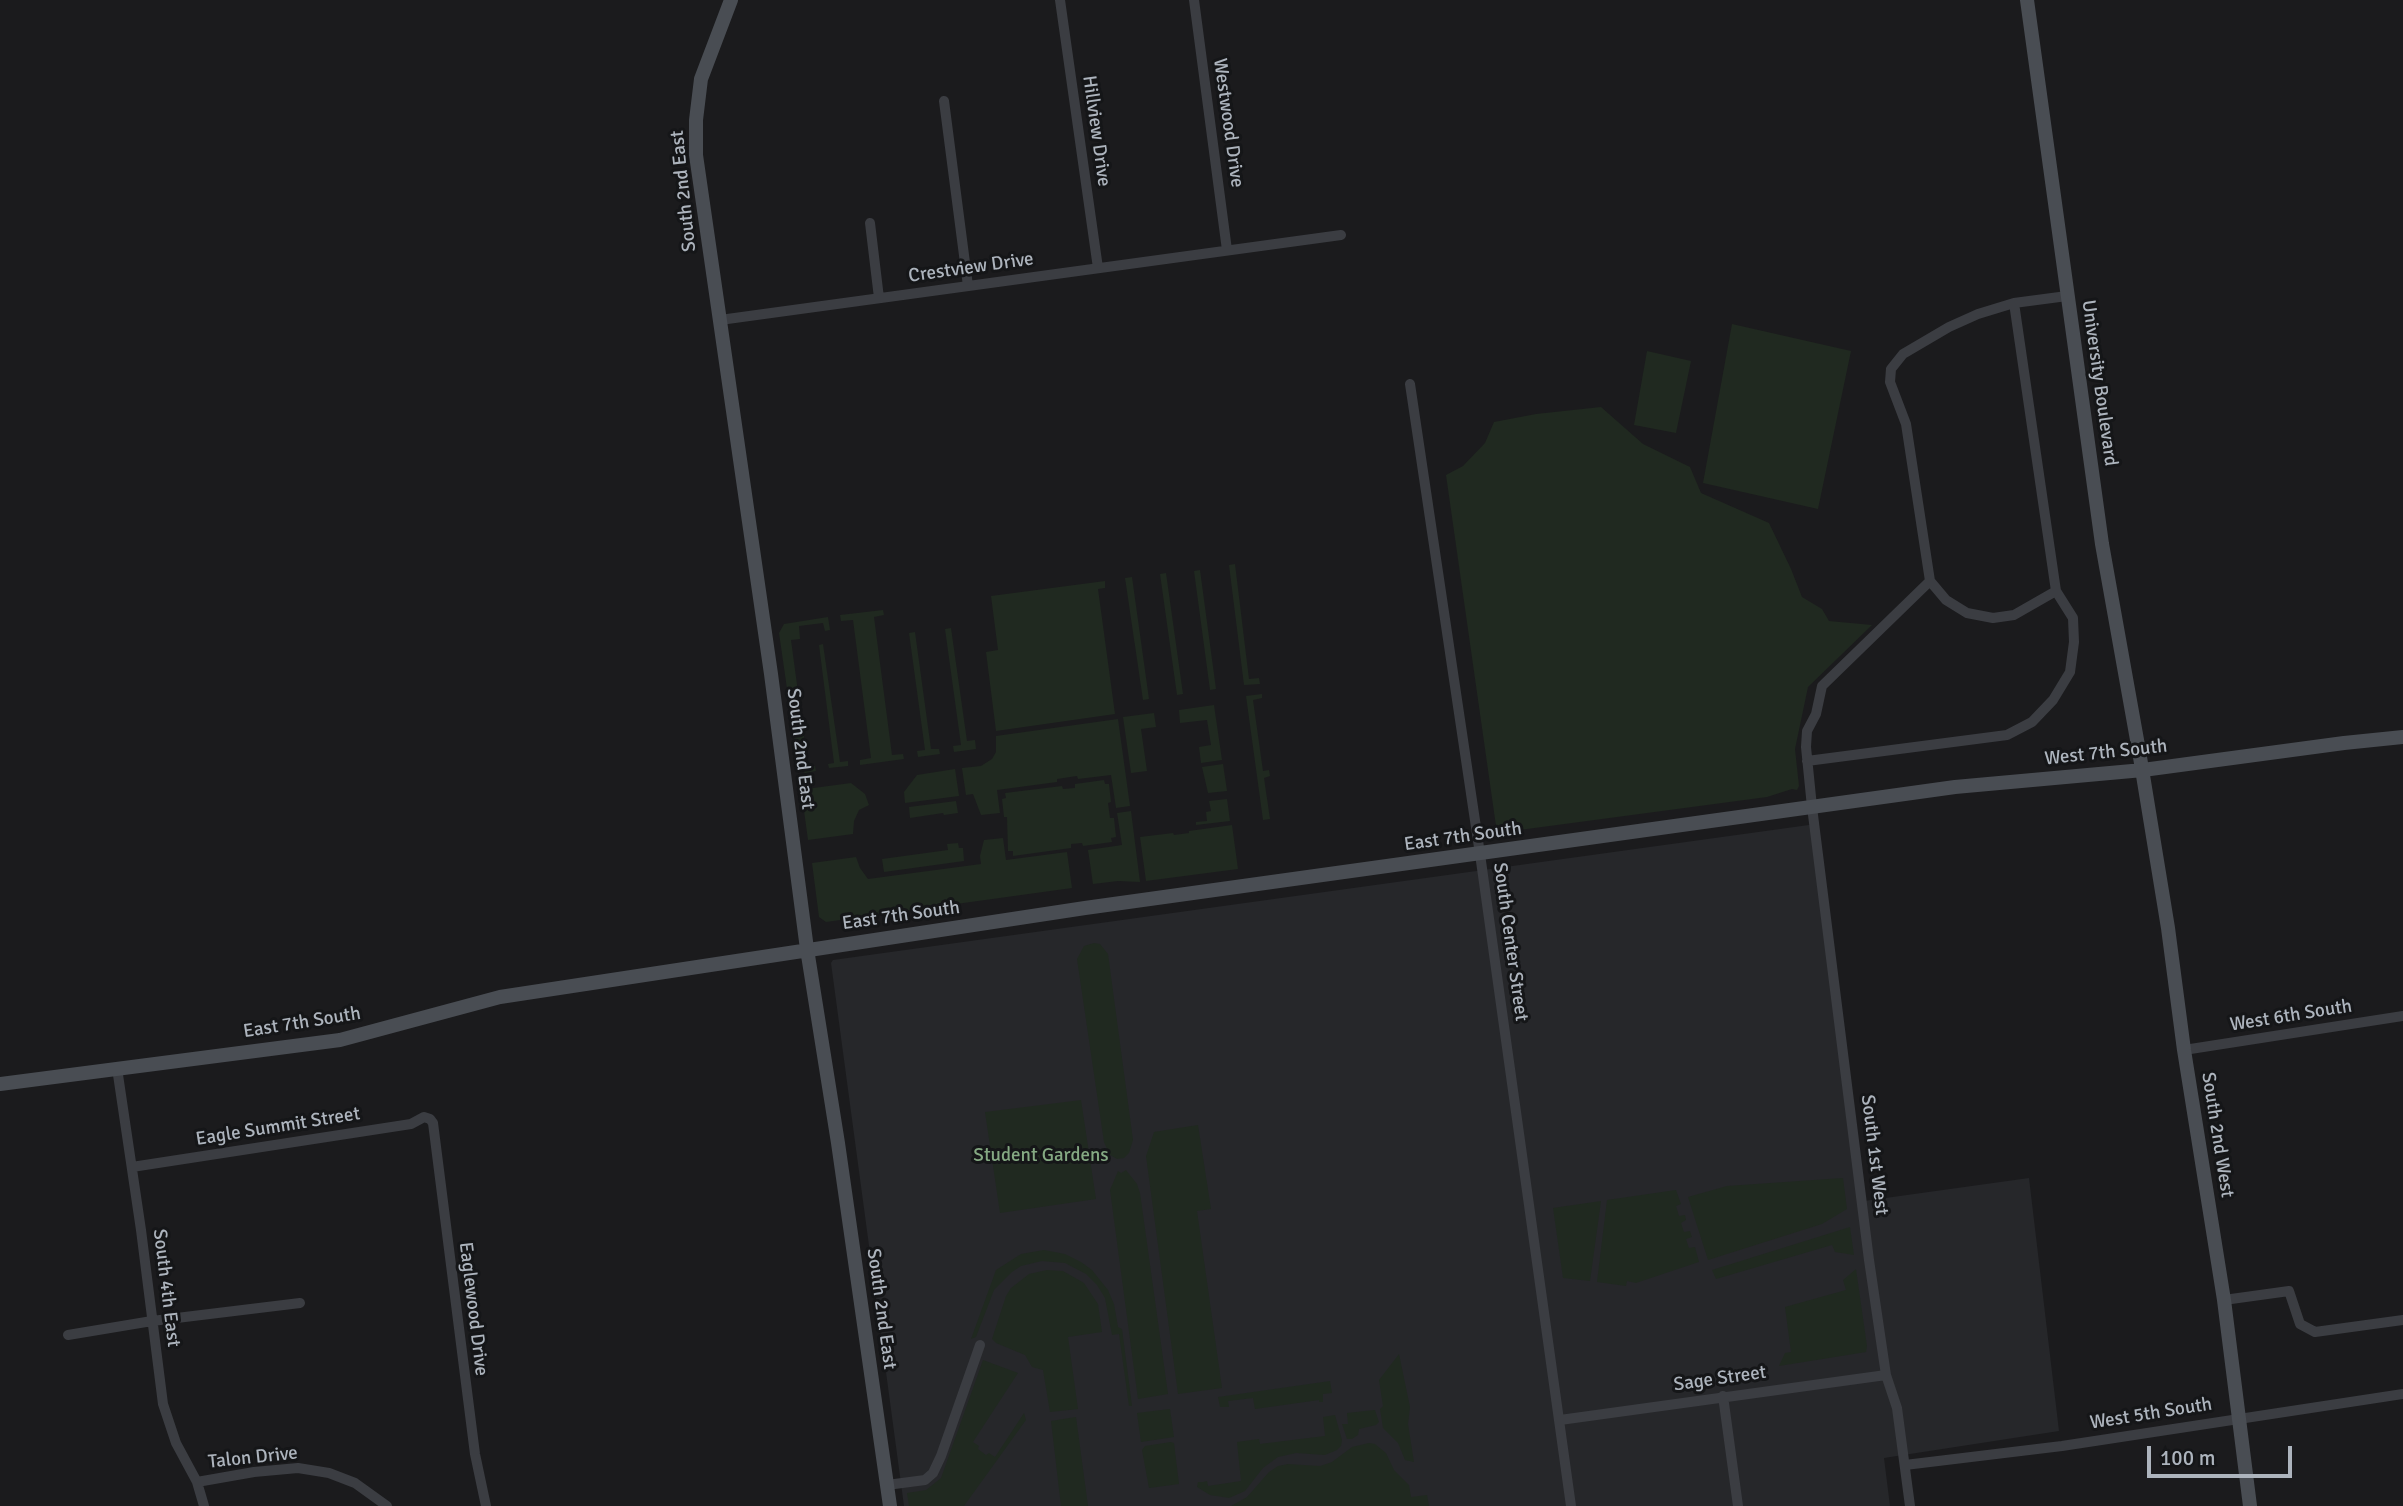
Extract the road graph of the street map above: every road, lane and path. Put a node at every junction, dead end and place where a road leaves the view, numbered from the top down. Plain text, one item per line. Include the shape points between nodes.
1 (731, 0) edge
2 (1060, 0) edge
3 (1194, 0) edge
4 (2027, 0) edge
5 (944, 101) dead end
6 (870, 223) dead end
7 (1341, 235) dead end
8 (1227, 250) junction
9 (1098, 268) junction
10 (968, 286) junction
11 (2067, 296) junction
12 (879, 298) junction
13 (2014, 303) junction
14 (720, 320) junction
15 (1410, 384) dead end
16 (1930, 581) junction
17 (2056, 591) junction
18 (2403, 737) edge
19 (1807, 761) junction
20 (2143, 770) junction
21 (1812, 807) junction
22 (1480, 855) junction
23 (807, 949) junction
24 (2403, 1016) edge
25 (2184, 1050) junction
26 (117, 1068) junction
27 (0, 1084) edge
28 (427, 1118) joint
29 (132, 1167) junction
30 (2224, 1300) junction
31 (300, 1303) dead end
32 (2403, 1320) edge
33 (152, 1321) junction
34 (68, 1335) dead end
35 (981, 1345) dead end
36 (1886, 1375) junction
37 (2403, 1394) edge
38 (1723, 1396) junction
39 (2239, 1418) junction
40 (1560, 1420) junction
41 (1905, 1465) junction
42 (197, 1482) junction
43 (887, 1485) junction
44 (204, 1506) edge
45 (387, 1506) edge
46 (486, 1506) edge
47 (890, 1506) edge
48 (1571, 1506) edge
49 (1738, 1506) edge
50 (1910, 1506) edge
51 (2250, 1506) edge

1 - 14 main road, South 2nd East via 701,79 696,120 696,155
2 - 9 street, Hillview Drive
3 - 8 street, Westwood Drive
4 - 11 main road, University Boulevard
5 - 10 street
6 - 12 street
7 - 8 street, Crestview Drive
8 - 9 street, Crestview Drive
9 - 10 street, Crestview Drive
10 - 12 street, Crestview Drive
11 - 13 street
11 - 20 main road, University Boulevard via 2102,544
12 - 14 street, Crestview Drive
13 - 16 street via 1949,327 1903,355 1891,369 1890,382 1906,424
13 - 17 street
14 - 23 main road, South 2nd East
15 - 22 street, South Center Street
16 - 17 street via 1946,600 1967,613 1993,618 2014,615
16 - 19 street, South 1st West via 1822,686 1807,731
17 - 19 street via 2073,618 2070,671 2053,700 2032,722 1997,737
18 - 20 main road, West 7th South
19 - 21 street, South 1st West
20 - 21 main road, West 7th South via 1955,787
20 - 25 main road, South 2nd West
21 - 22 main road, East 7th South
21 - 36 street, South 1st West
22 - 23 main road, East 7th South
22 - 40 street, South Center Street
23 - 26 main road, East 7th South via 500,997 340,1040
23 - 43 main road, South 2nd East
24 - 25 street, West 6th South
25 - 30 main road, South 2nd West
26 - 27 main road, East 7th South
26 - 29 street, South 4th East
28 - 29 street, Eagle Summit Street
28 - 46 street, Eaglewood Drive via 433,1123 475,1454
29 - 33 street, South 4th East
30 - 32 street via 2289,1291 2300,1324 2315,1332
30 - 39 main road, South 2nd West
31 - 33 street
33 - 34 street
33 - 42 street, South 4th East via 163,1404 176,1443
35 - 43 street via 933,1473 925,1480
36 - 38 street, Sage Street
36 - 41 street, South 1st West via 1897,1408
37 - 39 street, West 5th South
38 - 40 street, Sage Street
38 - 49 street
39 - 41 street, West 5th South
39 - 51 main road, South 2nd West
40 - 48 street, South Center Street
41 - 50 street, South 1st West
42 - 44 street, South 4th East
42 - 45 street, Talon Drive via 298,1468 355,1483
43 - 47 main road, South 2nd East

